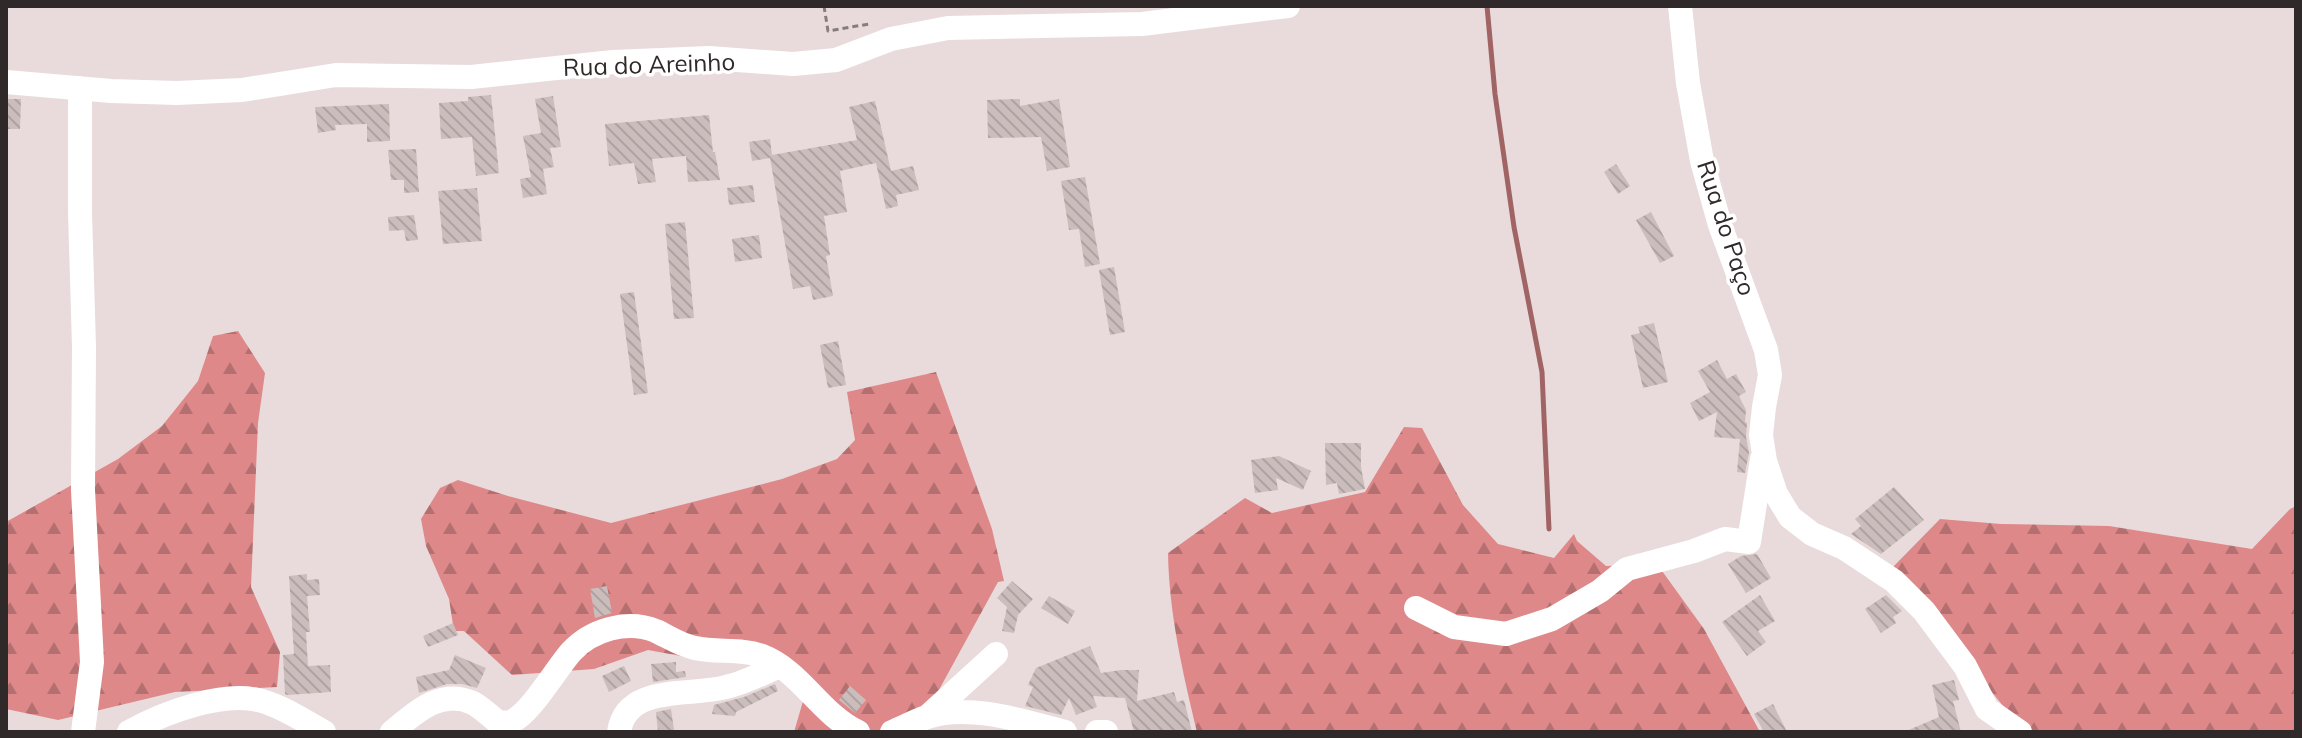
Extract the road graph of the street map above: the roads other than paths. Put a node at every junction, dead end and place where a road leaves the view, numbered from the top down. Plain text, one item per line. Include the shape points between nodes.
1 (1288, 6) edge
2 (1680, 6) edge
3 (6, 82) edge
4 (80, 88) junction
5 (1763, 448) junction
6 (1416, 608) dead end
7 (996, 654) dead end
8 (779, 666) junction
9 (928, 716) junction
10 (83, 732) edge
11 (129, 732) edge
12 (324, 732) edge
13 (392, 732) edge
14 (619, 732) edge
15 (858, 732) edge
16 (892, 732) edge
17 (1065, 732) edge
18 (1097, 732) edge
19 (1106, 732) edge
20 (2020, 732) edge

1 - 4 street, Rua do Areinho via 1142,24 948,28 891,39 836,60 793,64 709,58 471,77 336,75 242,90
2 - 5 street, Rua do Paço via 1702,161 1766,350 1770,375
3 - 4 street, Rua do Areinho
4 - 10 street via 83,490 92,662
5 - 6 street, Rua do Paço via 1749,542 1725,539 1627,569 1552,619 1506,634 1454,627
5 - 20 street, Rua do Paço via 1776,494 1790,517 1894,581 1965,666 1987,709
7 - 9 street
8 - 13 street via 761,655 696,649 644,627 615,627 593,634 573,650 511,722 499,723 472,703 452,698 433,701
8 - 14 street via 725,688 654,695 629,709
8 - 15 street via 842,725
9 - 16 street
9 - 17 street via 983,714
11 - 12 street via 189,707 234,696 261,701
18 - 19 street

